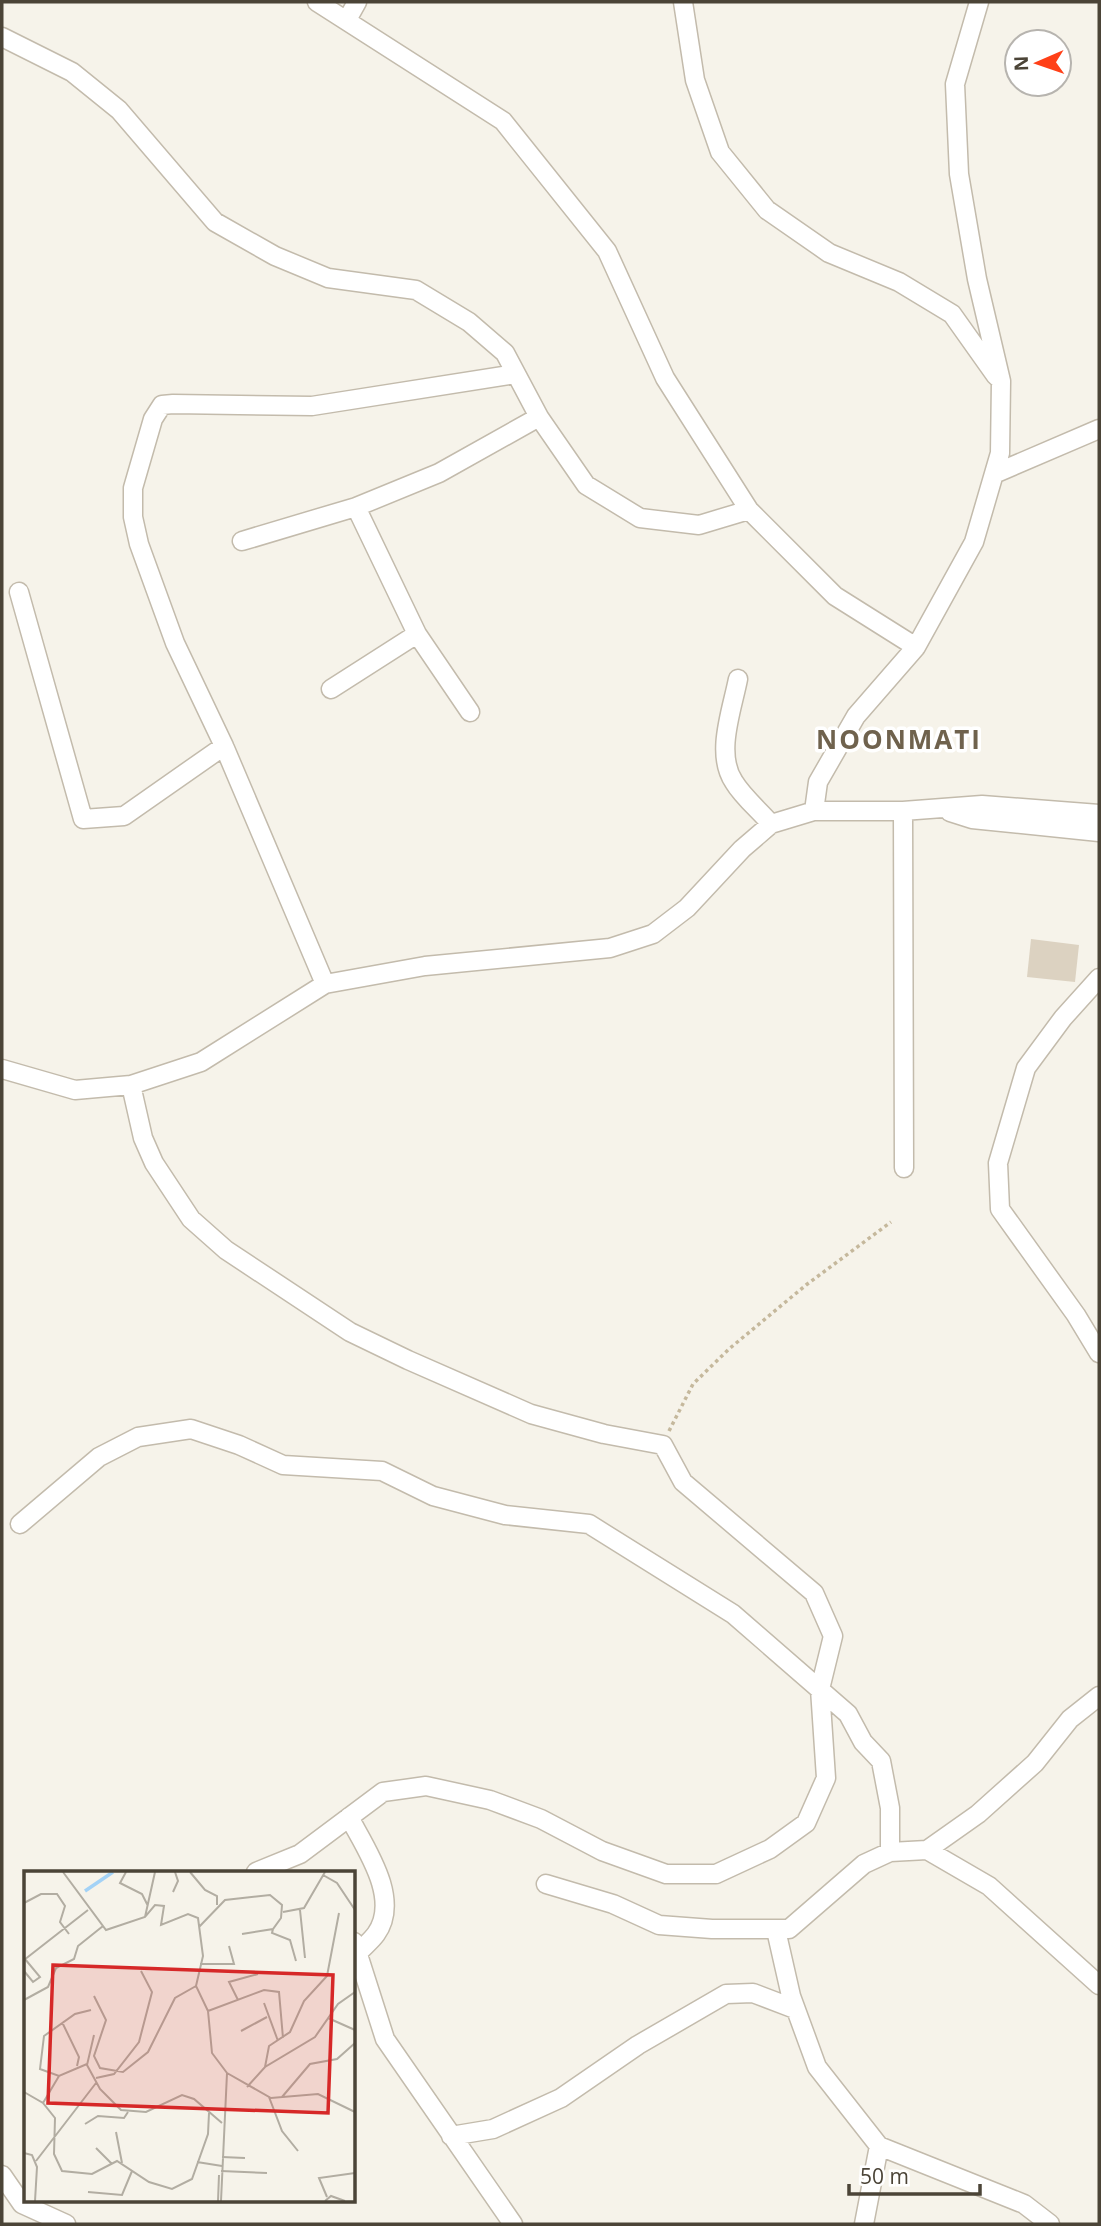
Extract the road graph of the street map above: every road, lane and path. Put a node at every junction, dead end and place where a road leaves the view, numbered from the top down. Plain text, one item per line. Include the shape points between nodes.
1 (317, 2) edge
2 (357, 2) edge
3 (683, 2) edge
4 (979, 2) edge
5 (347, 20) junction
6 (2, 37) edge
7 (516, 374) junction
8 (1000, 382) junction
9 (539, 417) junction
10 (1099, 429) edge
11 (994, 474) junction
12 (356, 507) junction
13 (749, 510) junction
14 (242, 541) dead end
15 (19, 592) dead end
16 (416, 634) junction
17 (916, 647) junction
18 (738, 679) dead end
19 (331, 690) dead end
20 (470, 712) dead end
21 (224, 746) junction
22 (939, 809) junction
23 (814, 811) junction
24 (904, 811) junction
25 (1099, 814) edge
26 (771, 824) junction
27 (1099, 832) edge
28 (1099, 978) edge
29 (325, 984) junction
30 (2, 1069) edge
31 (131, 1085) junction
32 (904, 1168) dead end
33 (891, 1222) dead end
34 (1099, 1353) edge
35 (663, 1446) junction
36 (20, 1524) dead end
37 (820, 1689) junction
38 (1099, 1696) edge
39 (349, 1817) junction
40 (927, 1850) junction
41 (890, 1852) junction
42 (258, 1871) edge
43 (546, 1884) dead end
44 (776, 1930) junction
45 (355, 1948) edge
46 (1099, 1985) edge
47 (795, 2009) junction
48 (451, 2136) junction
49 (879, 2146) junction
50 (2, 2175) edge
51 (66, 2224) edge
52 (513, 2224) edge
53 (864, 2224) edge
54 (1050, 2224) edge

1 - 5 street
2 - 5 street
3 - 8 street via 695,80 720,152 767,210 829,253 899,282 952,314
4 - 8 street via 955,84 959,174
5 - 13 street via 503,121 607,251 665,378
6 - 7 street via 72,72 119,110 215,222 275,256 328,278 416,290 469,322 505,354
7 - 9 street
7 - 21 street via 312,406 163,405 153,419 133,488 133,517 174,643
8 - 11 street via 1000,453
9 - 12 street via 439,473
9 - 13 street via 586,485 640,518 699,525
10 - 11 street
11 - 17 street via 974,542
12 - 14 street
12 - 16 street
13 - 17 street via 835,596
15 - 21 street via 83,819 124,816
16 - 19 street
16 - 20 street
17 - 23 street via 856,716 818,782
18 - 26 street via 725,754 728,772
21 - 29 street
22 - 24 street
22 - 25 street via 982,805
22 - 27 street via 972,819
23 - 24 street
23 - 26 street
24 - 32 street
26 - 29 street via 687,908 653,934 610,948 425,966
28 - 34 street via 1026,1068 998,1163 1000,1209
29 - 31 street via 201,1062
30 - 31 street via 75,1090
31 - 35 street via 154,1163 191,1219 226,1250 349,1332 408,1360 531,1414
33 - 35 path via 729,1349 694,1384
35 - 37 street via 683,1482 814,1593 833,1636
36 - 37 street via 99,1457 138,1437 191,1429 283,1465 382,1471 433,1496 505,1515 589,1524 733,1614
37 - 39 street via 826,1778 806,1823 770,1849 716,1874 666,1874 602,1851 541,1819 490,1800 426,1786 383,1791
37 - 41 street via 848,1714 863,1742 881,1761 890,1808
38 - 40 street via 1070,1719 1035,1763 978,1814
39 - 42 street via 300,1854
39 - 45 street via 372,1859 387,1905 377,1932
40 - 41 street
40 - 46 street via 989,1886
41 - 44 street via 864,1864 789,1929
43 - 44 street via 613,1904 659,1925
44 - 47 street
45 - 48 street via 385,2039
47 - 48 street via 753,1993 726,1994 638,2045 561,2098 493,2129
47 - 49 street via 817,2067
48 - 52 street
49 - 53 street
49 - 54 street via 1024,2204
50 - 51 street via 22,2204

